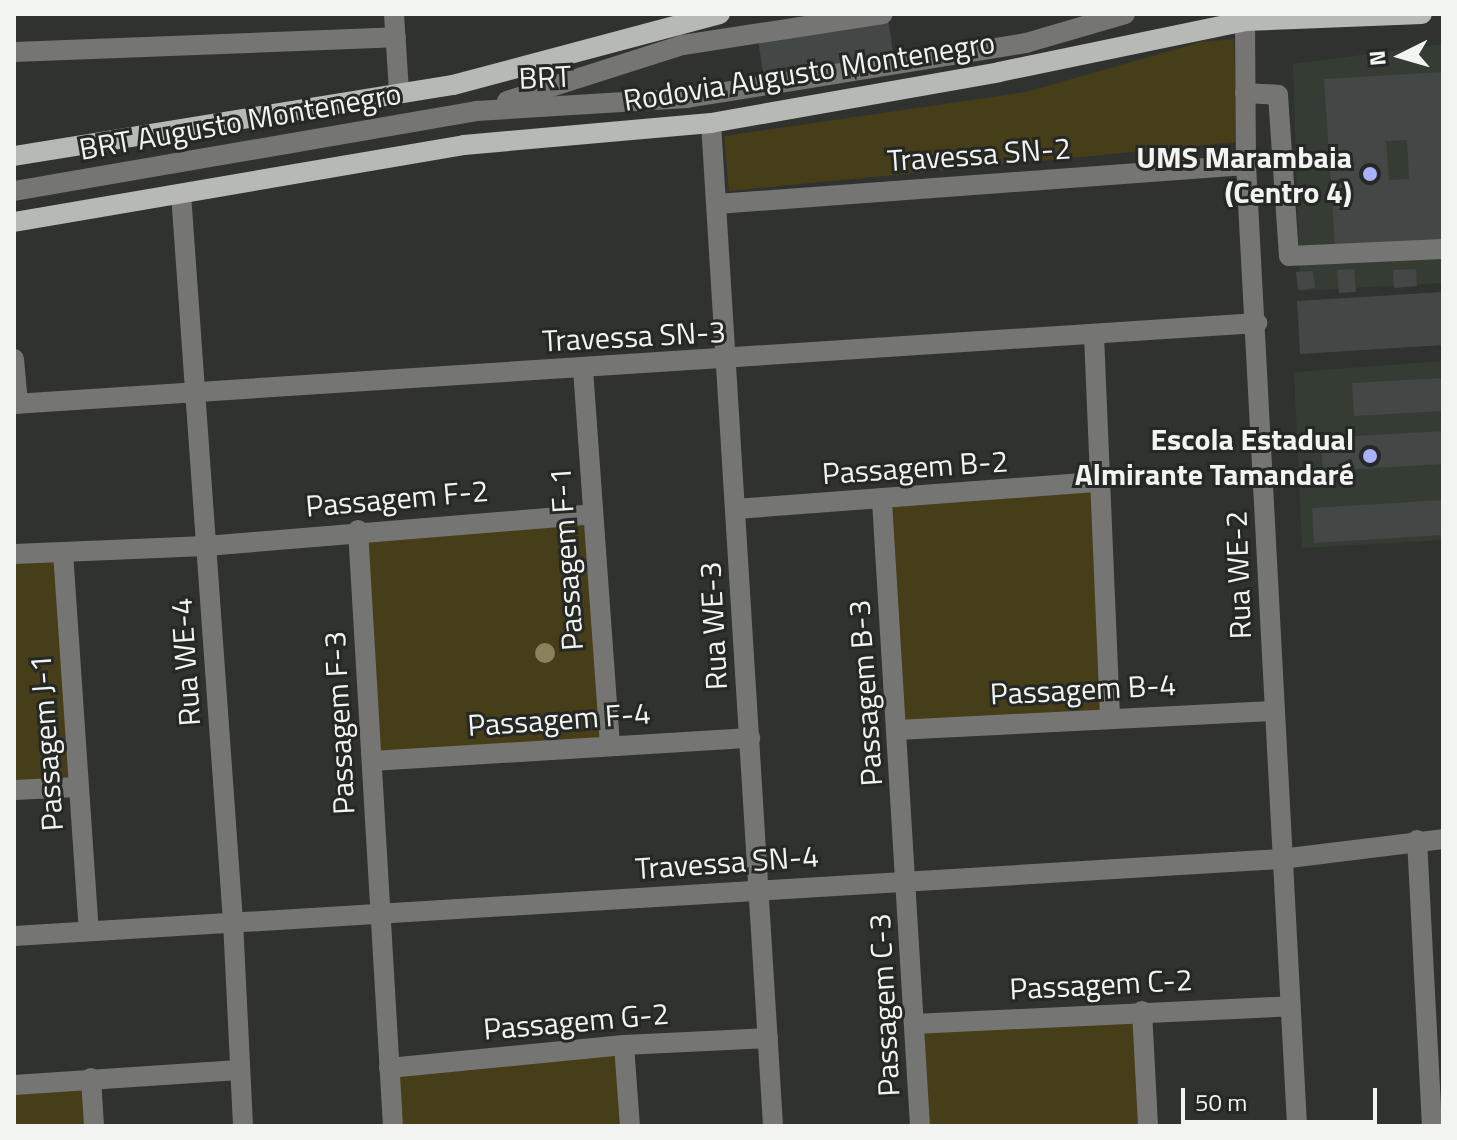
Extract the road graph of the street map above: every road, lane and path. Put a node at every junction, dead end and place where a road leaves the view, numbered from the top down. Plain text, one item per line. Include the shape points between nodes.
1 (394, 14) edge
2 (720, 14) edge
3 (883, 14) edge
4 (1125, 14) edge
5 (1422, 14) edge
6 (1245, 21) junction
7 (396, 37) junction
8 (14, 52) edge
9 (399, 92) junction
10 (1245, 93) junction
11 (476, 111) junction
12 (711, 123) junction
13 (14, 156) edge
14 (1246, 165) junction
15 (14, 191) edge
16 (181, 194) junction
17 (717, 204) junction
18 (14, 222) edge
19 (1443, 249) edge
20 (1257, 323) junction
21 (1094, 335) junction
22 (14, 359) edge
23 (727, 361) junction
24 (583, 369) junction
25 (196, 390) junction
26 (16, 404) edge
27 (1099, 482) junction
28 (882, 501) junction
29 (736, 509) junction
30 (593, 514) junction
31 (358, 530) junction
32 (206, 546) junction
33 (63, 552) junction
34 (14, 554) edge
35 (1273, 711) junction
36 (1110, 716) junction
37 (897, 730) junction
38 (750, 738) junction
39 (610, 745) junction
40 (372, 761) junction
41 (78, 787) junction
42 (14, 790) edge
43 (1443, 839) edge
44 (1417, 840) junction
45 (1281, 859) junction
46 (907, 880) junction
47 (759, 891) junction
48 (378, 913) junction
49 (233, 921) junction
50 (89, 931) junction
51 (14, 936) edge
52 (1291, 1006) junction
53 (1142, 1011) junction
54 (914, 1024) junction
55 (768, 1038) junction
56 (624, 1045) junction
57 (389, 1068) junction
58 (239, 1070) junction
59 (91, 1078) junction
60 (14, 1085) edge
61 (94, 1126) edge
62 (243, 1126) edge
63 (393, 1126) edge
64 (630, 1126) edge
65 (773, 1126) edge
66 (920, 1126) edge
67 (1148, 1126) edge
68 (1297, 1126) edge
69 (1432, 1126) edge

1 - 7 street
2 - 9 main road, Rodovia Augusto Montenegro via 453,85
3 - 11 street, BRT via 683,45
4 - 11 street, BRT via 1026,43 687,98
5 - 6 main road, Rodovia Augusto Montenegro
6 - 10 street, Rua WE-2
6 - 12 main road, Rodovia Augusto Montenegro
7 - 8 street
7 - 9 street
9 - 13 main road, Rodovia Augusto Montenegro
10 - 14 street, Rua WE-2
10 - 19 street via 1278,95 1289,256
11 - 15 street, BRT Augusto Montenegro
12 - 16 main road, Rodovia Augusto Montenegro via 464,145
12 - 17 street, Rua WE-3
14 - 17 street, Travessa SN-2
14 - 20 street, Rua WE-2
16 - 18 main road, Rodovia Augusto Montenegro
16 - 25 street, Rua WE-4
17 - 23 street, Rua WE-3
20 - 21 street, Travessa SN-3
20 - 35 street, Rua WE-2
21 - 23 street, Travessa SN-3
21 - 27 street
22 - 26 street
23 - 24 street, Travessa SN-3
23 - 29 street, Rua WE-3
24 - 25 street, Travessa SN-3
24 - 30 street, Passagem F-1
25 - 26 street, Travessa SN-3
25 - 32 street, Rua WE-4
27 - 28 street, Passagem B-2
27 - 36 street
28 - 29 street, Passagem B-2
28 - 37 street, Passagem B-3
29 - 38 street, Rua WE-3
30 - 31 street, Passagem F-2
30 - 39 street, Passagem F-1
31 - 32 street, Passagem F-2
31 - 40 street, Passagem F-3
32 - 33 street, Passagem F-2
32 - 49 street, Rua WE-4
33 - 34 street, Passagem F-2
33 - 41 street, Passagem J-1
35 - 36 street, Passagem B-4
35 - 45 street, Rua WE-2
36 - 37 street, Passagem B-4
37 - 46 street, Passagem B-3
38 - 39 street, Passagem F-4
38 - 47 street, Rua WE-3
39 - 40 street, Passagem F-4
40 - 48 street, Passagem F-3
41 - 42 street
41 - 50 street, Passagem J-1
43 - 44 street, Travessa SN-4
44 - 45 street, Travessa SN-4
44 - 69 street
45 - 46 street, Travessa SN-4
45 - 52 street, Rua WE-2
46 - 47 street, Travessa SN-4
46 - 54 street, Passagem C-3
47 - 48 street, Travessa SN-4
47 - 55 street, Rua WE-3
48 - 49 street, Travessa SN-4
48 - 57 street, Passagem F-3
49 - 50 street, Travessa SN-4
49 - 58 street, Rua WE-4
50 - 51 street, Travessa SN-4
52 - 53 street, Passagem C-2
52 - 68 street, Rua WE-2
53 - 54 street, Passagem C-2
53 - 67 street
54 - 66 street, Passagem C-3
55 - 56 street, Passagem G-2
55 - 65 street, Rua WE-3
56 - 57 street, Passagem G-2
56 - 64 street
57 - 63 street, Passagem F-3
58 - 59 street
58 - 62 street, Rua WE-4
59 - 60 street
59 - 61 street

